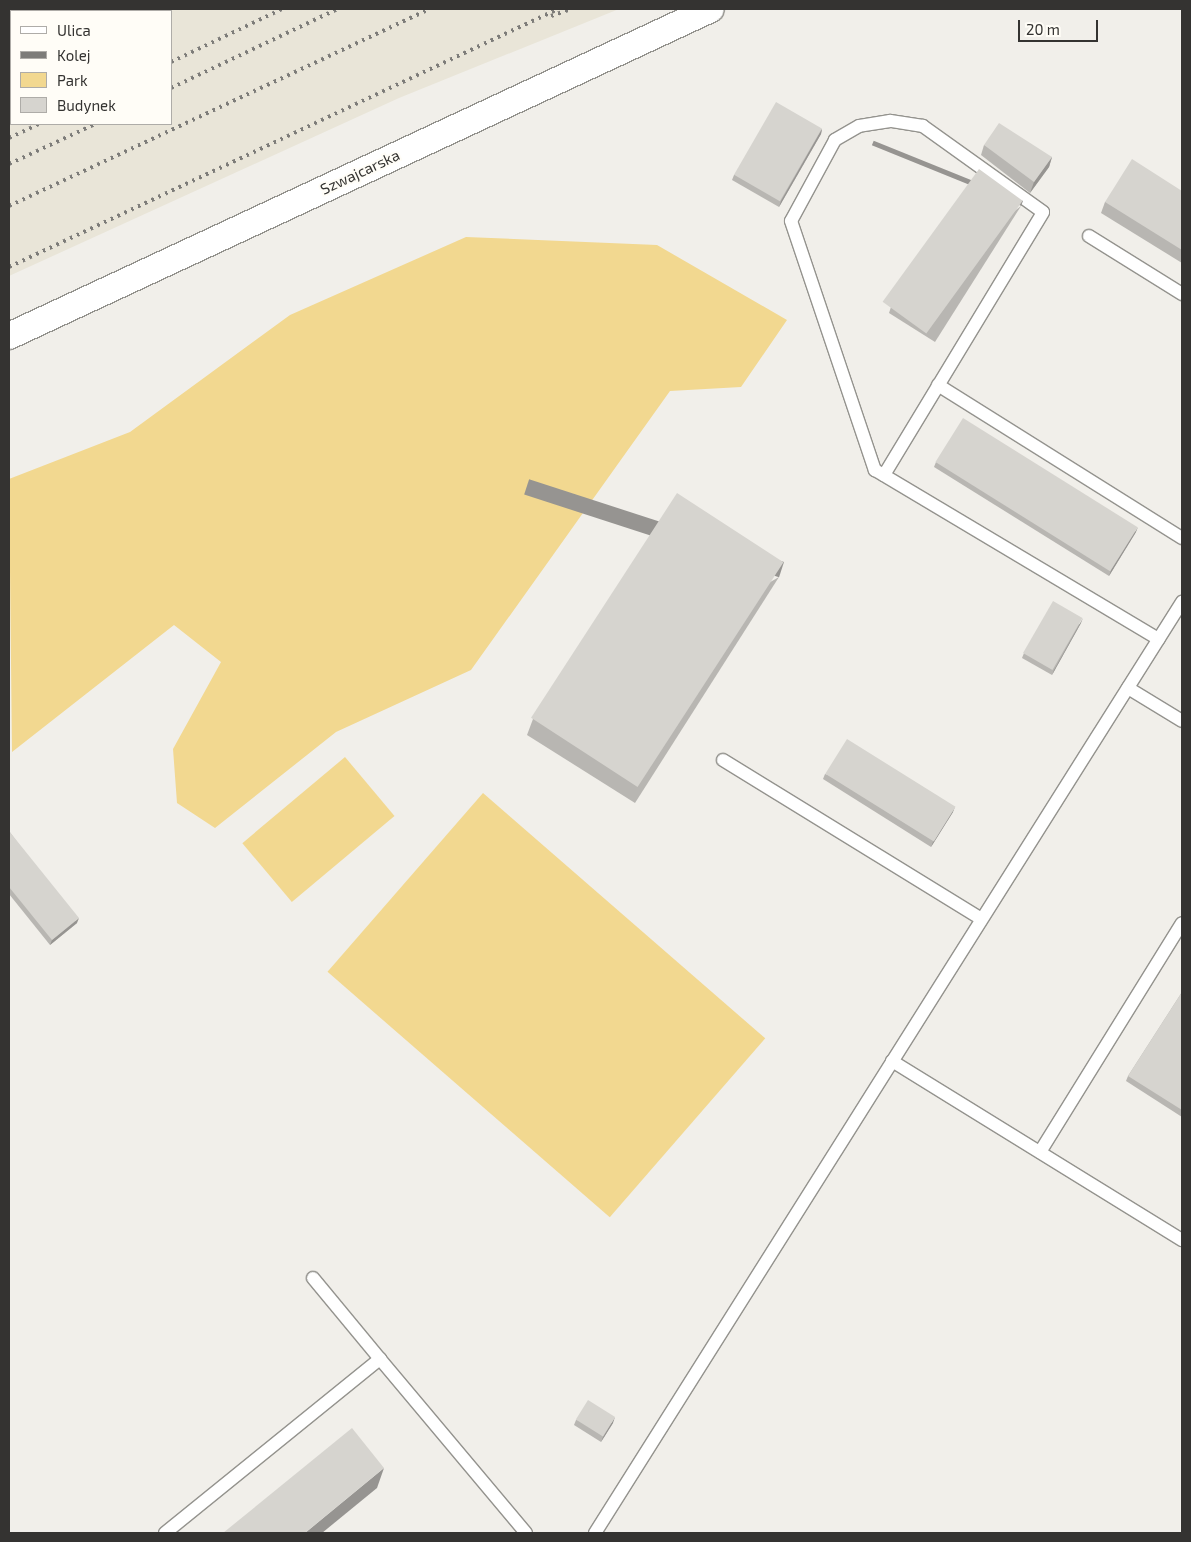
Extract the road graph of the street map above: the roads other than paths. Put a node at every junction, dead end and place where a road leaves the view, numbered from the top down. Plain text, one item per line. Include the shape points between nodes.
1 (711, 9) edge
2 (1089, 236) dead end
3 (1182, 294) edge
4 (9, 336) edge
5 (938, 384) junction
6 (884, 474) junction
7 (1182, 538) edge
8 (1182, 602) edge
9 (1159, 639) junction
10 (1128, 688) junction
11 (1182, 721) edge
12 (723, 760) dead end
13 (981, 919) junction
14 (1182, 923) edge
15 (892, 1061) junction
16 (1040, 1152) junction
17 (1182, 1240) edge
18 (313, 1278) dead end
19 (380, 1359) junction
20 (165, 1533) edge
21 (526, 1533) edge
22 (595, 1533) edge

1 - 4 street, Szwajcarska
2 - 3 lane
5 - 6 lane
5 - 6 lane via 1043,212 923,126 873,122 835,140 791,220 875,470
5 - 7 lane
6 - 9 lane
8 - 9 lane
9 - 10 lane
10 - 11 lane
10 - 13 lane
12 - 13 lane
13 - 15 lane
14 - 16 lane
15 - 16 lane
15 - 22 lane
16 - 17 lane
18 - 19 lane
19 - 20 lane
19 - 21 lane

